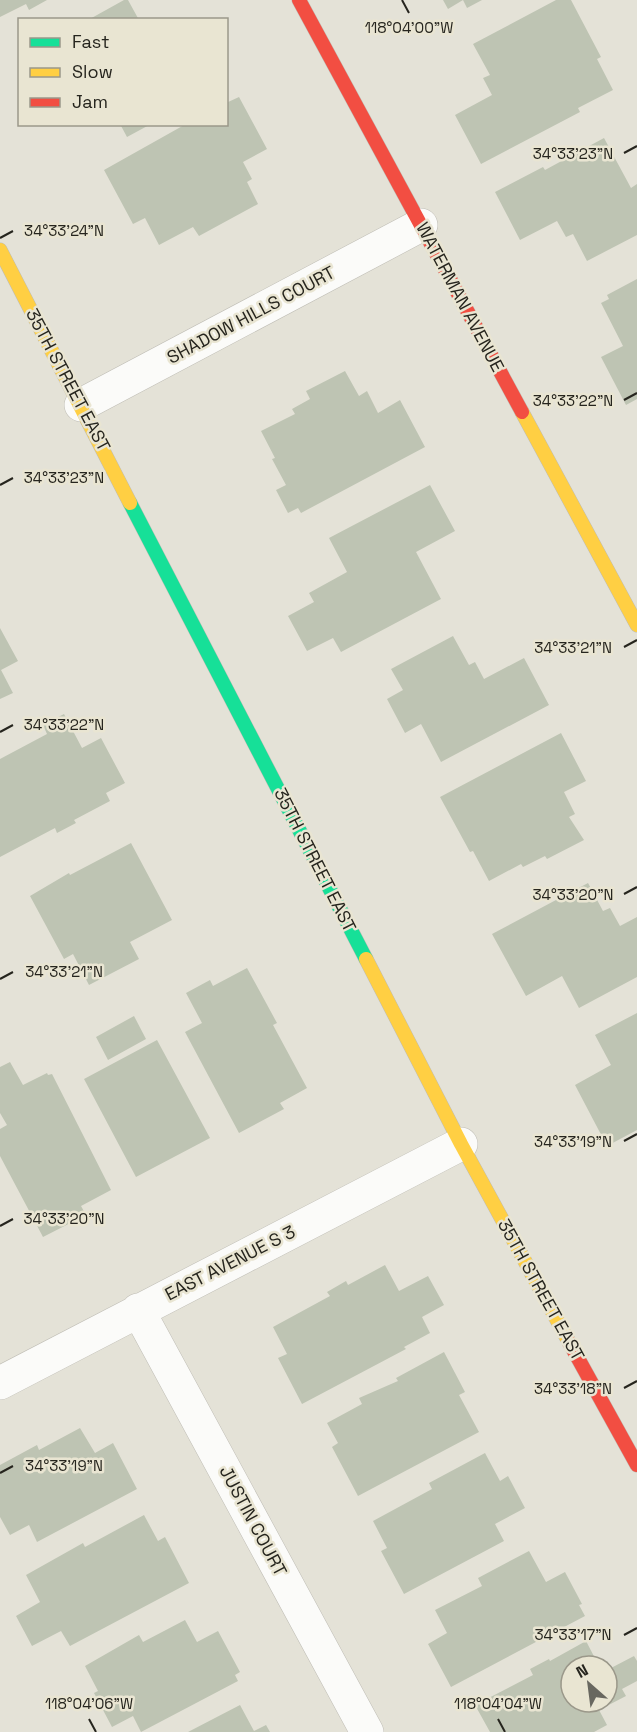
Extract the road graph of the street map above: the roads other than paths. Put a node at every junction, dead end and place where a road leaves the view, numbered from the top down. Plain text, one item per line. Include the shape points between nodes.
1 (299, 0) edge
2 (421, 225) junction
3 (0, 250) edge
4 (81, 405) junction
5 (637, 625) edge
6 (461, 1144) junction
7 (138, 1310) junction
8 (0, 1383) edge
9 (637, 1465) edge
10 (367, 1732) edge

1 - 2 street, WATERMAN AVENUE
2 - 4 street, SHADOW HILLS COURT
2 - 5 street, WATERMAN AVENUE
3 - 4 street, 35TH STREET EAST
4 - 6 street, 35TH STREET EAST
6 - 7 street, EAST AVENUE S 3
6 - 9 street, 35TH STREET EAST
7 - 8 street, EAST AVENUE S 3
7 - 10 street, JUSTIN COURT

